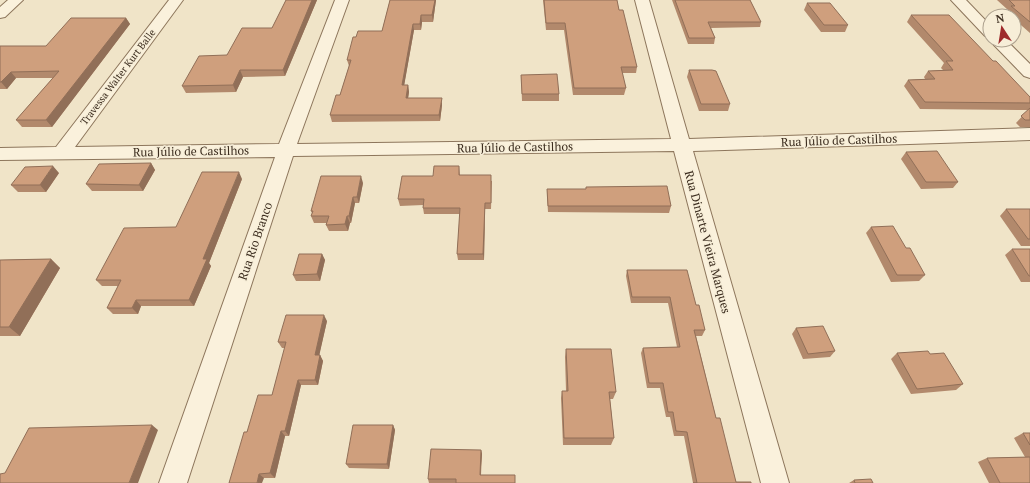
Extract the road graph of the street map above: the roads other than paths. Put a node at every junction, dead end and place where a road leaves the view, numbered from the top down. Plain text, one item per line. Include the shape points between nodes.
1 (16, 0) edge
2 (176, 0) edge
3 (342, 0) edge
4 (642, 0) edge
5 (958, 0) edge
6 (0, 14) edge
7 (982, 25) edge
8 (1005, 48) edge
9 (1030, 73) edge
10 (1030, 134) edge
11 (681, 145) junction
12 (286, 150) junction
13 (61, 153) junction
14 (0, 154) edge
15 (173, 483) edge
16 (775, 483) edge

1 - 6 street
2 - 13 street, Travessa Walter Kurt Balle
3 - 12 street, Rua Rio Branco
4 - 11 street, Rua Dinarte Vieira Marques
5 - 7 street
8 - 9 street
10 - 11 street, Rua Júlio de Castilhos
11 - 12 street, Rua Júlio de Castilhos
11 - 16 street, Rua Dinarte Vieira Marques
12 - 13 street, Rua Júlio de Castilhos
12 - 15 street, Rua Rio Branco
13 - 14 street, Rua Júlio de Castilhos

